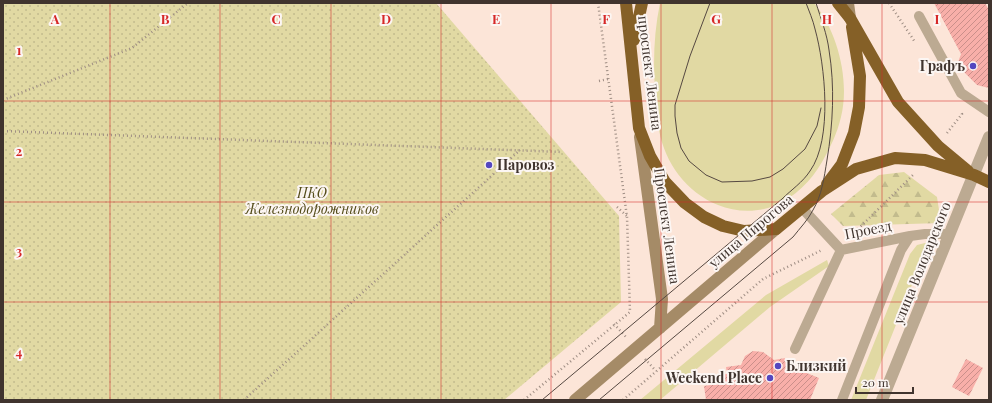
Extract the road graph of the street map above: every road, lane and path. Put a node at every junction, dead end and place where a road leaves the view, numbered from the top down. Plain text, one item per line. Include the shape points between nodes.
1 (188, 3) edge
2 (598, 3) edge
3 (626, 3) edge
4 (642, 3) edge
5 (838, 3) edge
6 (848, 3) edge
7 (920, 16) dead end
8 (850, 18) junction
9 (632, 51) junction
10 (608, 79) junction
11 (599, 81) dead end
12 (3, 100) edge
13 (989, 112) edge
14 (639, 128) junction
15 (3, 131) edge
16 (989, 136) edge
17 (521, 150) junction
18 (562, 152) dead end
19 (974, 175) junction
20 (910, 178) dead end
21 (989, 182) edge
22 (822, 191) junction
23 (617, 207) dead end
24 (802, 208) junction
25 (627, 217) junction
26 (776, 229) junction
27 (950, 234) junction
28 (910, 236) junction
29 (838, 246) junction
30 (660, 328) junction
31 (795, 349) dead end
32 (244, 400) edge
33 (524, 400) edge
34 (576, 400) edge
35 (623, 400) edge
36 (842, 400) edge
37 (882, 400) edge

1 - 12 path via 132,48
2 - 10 path
3 - 9 highway, проспект Ленина
4 - 9 highway
5 - 8 highway
6 - 8 main road
7 - 13 lane via 961,93
8 - 19 highway via 898,102 938,146
8 - 22 highway via 860,76 859,107 854,133 842,164
9 - 14 highway, проспект Ленина
10 - 11 path
10 - 25 path
14 - 26 highway, проспект Ленина via 650,156 665,182 685,203 704,217 723,226 744,231
14 - 30 main road, Проспект Ленина via 662,300
15 - 17 path
16 - 19 street, улица Володарского
17 - 18 path
17 - 32 path
19 - 21 highway
19 - 22 highway, улица Пирогова via 925,160 895,158 856,169
19 - 27 street, улица Володарского
20 - 29 path
22 - 24 highway, улица Пирогова
23 - 25 path
24 - 26 highway, улица Пирогова
24 - 29 lane, Проезд
25 - 33 path via 630,312
26 - 30 main road, улица Пирогова
27 - 28 lane, Проезд
27 - 37 street, улица Володарского
28 - 29 lane, Проезд
28 - 36 lane via 901,250
29 - 31 lane
29 - 35 path via 763,279
30 - 34 main road, улица Пирогова

